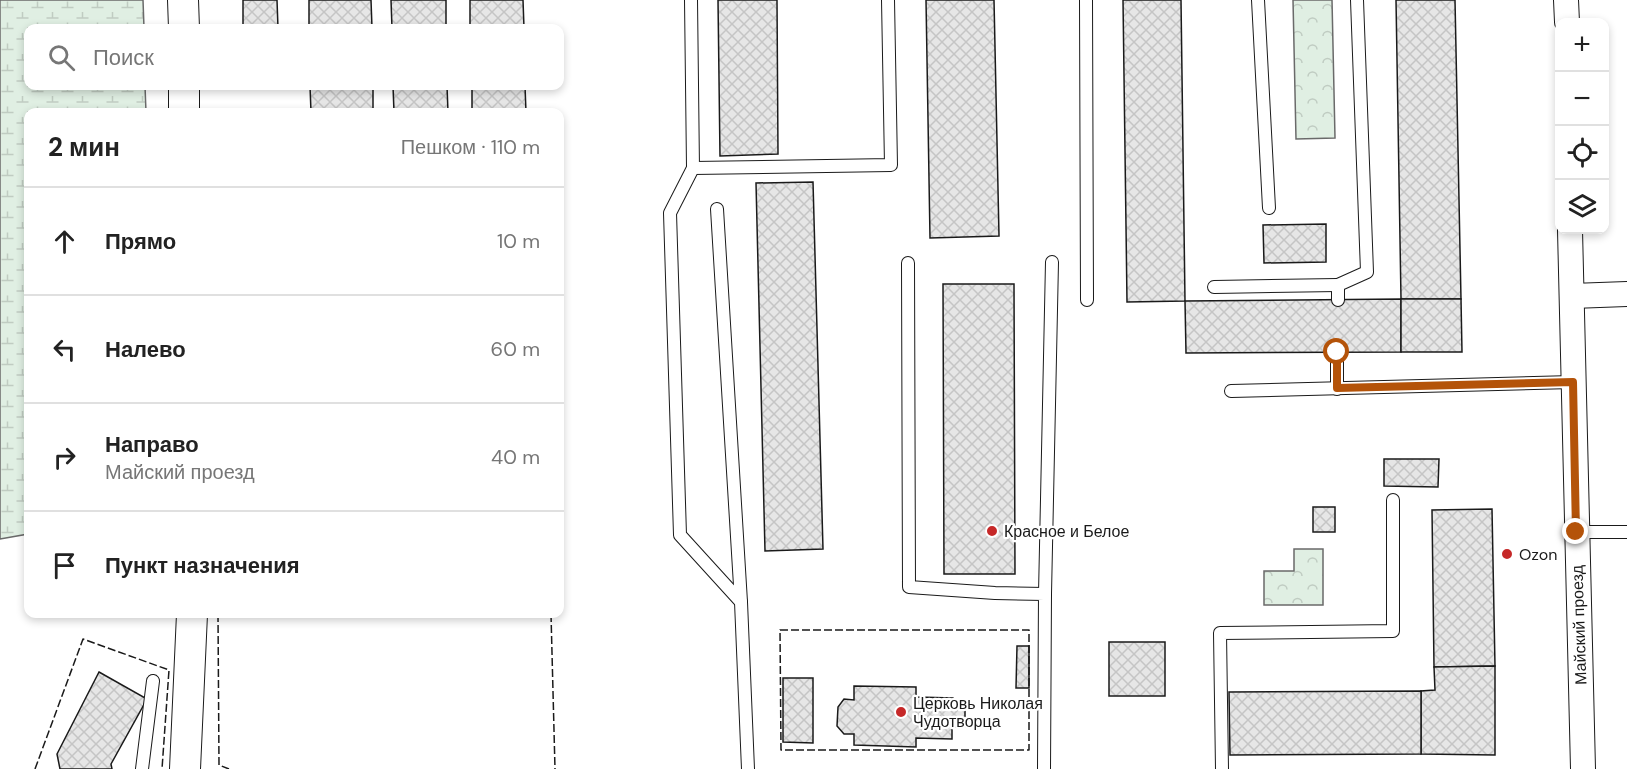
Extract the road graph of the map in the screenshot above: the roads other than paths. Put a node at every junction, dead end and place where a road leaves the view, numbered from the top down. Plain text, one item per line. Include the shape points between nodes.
1 (183, 0) edge
2 (691, 0) edge
3 (888, 0) edge
4 (1086, 0) edge
5 (1258, 0) edge
6 (1357, 0) edge
7 (1566, 0) edge
8 (1567, 18) edge
9 (184, 24) edge
10 (184, 90) edge
11 (184, 108) edge
12 (693, 168) junction
13 (1269, 208) dead end
14 (717, 209) dead end
15 (1570, 234) edge
16 (1052, 262) dead end
17 (908, 263) dead end
18 (1338, 285) junction
19 (1214, 287) dead end
20 (1627, 294) edge
21 (1572, 296) junction
22 (1088, 300) dead end
23 (1338, 300) dead end
24 (1337, 352) dead end
25 (1573, 382) junction
26 (1337, 388) junction
27 (1231, 391) dead end
28 (1393, 500) dead end
29 (1576, 532) junction
30 (1627, 532) edge
31 (1045, 594) junction
32 (741, 602) junction
33 (192, 618) edge
34 (153, 681) dead end
35 (142, 769) edge
36 (185, 769) edge
37 (748, 769) edge
38 (1044, 769) edge
39 (1222, 769) edge
40 (1582, 769) edge

1 - 9 street
2 - 12 lane
3 - 12 lane via 891,165
4 - 22 lane
5 - 13 lane
6 - 18 lane via 1368,272
7 - 8 street
10 - 11 street
12 - 32 lane via 670,213 680,535
14 - 32 lane
15 - 21 street, Майский проезд
16 - 31 lane
17 - 31 lane via 909,587
18 - 19 lane
18 - 23 lane
20 - 21 street
21 - 25 street, Майский проезд
24 - 26 lane
25 - 26 lane
25 - 29 street, Майский проезд
26 - 27 lane
28 - 39 lane via 1393,632 1220,633
29 - 30 lane
29 - 40 street, Майский проезд
31 - 38 lane
32 - 37 lane
33 - 36 street
34 - 35 lane

